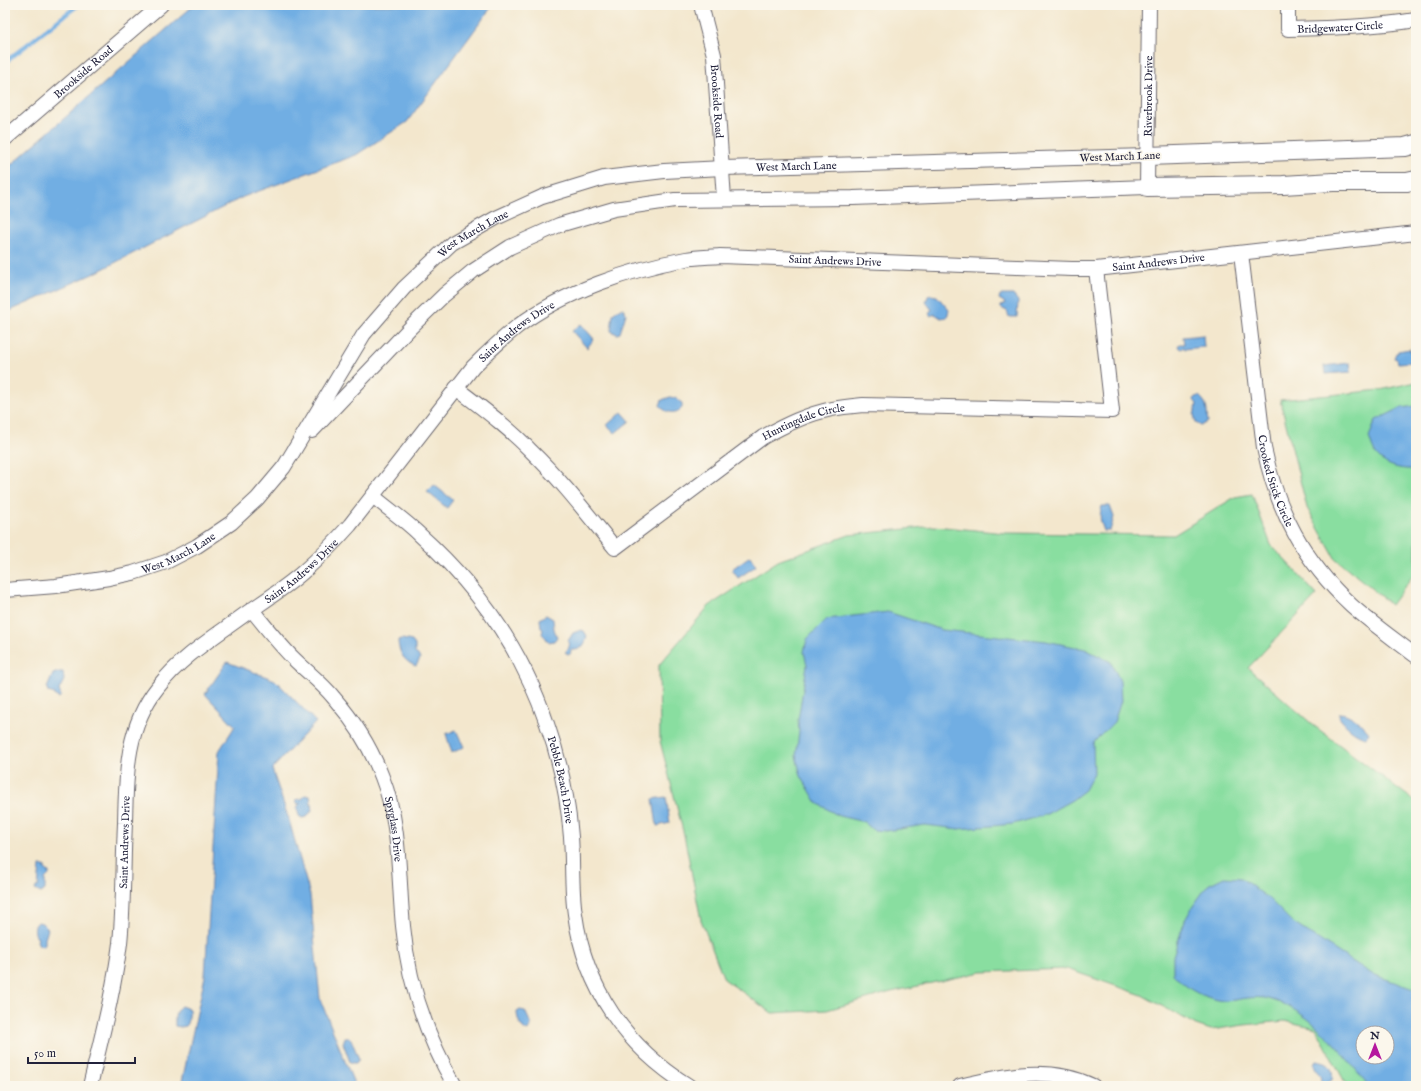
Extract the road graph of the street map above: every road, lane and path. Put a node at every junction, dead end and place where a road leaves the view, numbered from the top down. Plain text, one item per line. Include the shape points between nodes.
1 (161, 5) edge
2 (701, 5) edge
3 (1149, 5) edge
4 (1288, 5) edge
5 (1416, 20) edge
6 (5, 139) edge
7 (1416, 144) edge
8 (1147, 156) junction
9 (723, 168) junction
10 (1416, 180) edge
11 (1147, 187) junction
12 (724, 199) junction
13 (1416, 233) edge
14 (1241, 253) junction
15 (1096, 269) junction
16 (456, 388) junction
17 (295, 449) junction
18 (373, 496) junction
19 (5, 590) edge
20 (252, 610) junction
21 (1416, 656) edge
22 (90, 1086) edge
23 (455, 1086) edge
24 (689, 1086) edge
25 (960, 1086) edge
26 (1093, 1086) edge

1 - 6 street, Brookside Road
2 - 9 street, Brookside Road via 714,55
3 - 8 street, Riverbrook Drive
4 - 5 street, Bridgewater Circle via 1288,29 1345,27
7 - 8 main road, West March Lane via 1404,147
8 - 9 street, West March Lane
8 - 11 street, Riverbrook Drive
9 - 12 street, Brookside Road
9 - 17 street, West March Lane via 604,178 542,197 496,218 452,243 404,288 364,334
10 - 11 main road, West March Lane
11 - 12 street, West March Lane via 853,198
12 - 17 street, West March Lane via 675,200 614,209 559,225 510,247 473,271 444,295
13 - 14 street, Saint Andrews Drive
14 - 15 street, Saint Andrews Drive
14 - 21 street, Crooked Stick Circle via 1264,448 1280,505 1294,534 1328,582 1352,605
15 - 16 street, Saint Andrews Drive via 720,256 688,258 622,275 551,305 519,325 496,344
15 - 16 street, Huntingdale Circle via 1112,411 863,405 815,413 786,424 763,437 615,548 531,450
16 - 18 street, Saint Andrews Drive
17 - 19 street, West March Lane via 257,499 231,523 197,546 166,562 110,578
18 - 20 street, Saint Andrews Drive via 329,549 302,573
18 - 24 street, Pebble Beach Drive via 418,532 449,562 495,620 517,656 547,724 567,800 575,913 579,940 587,966 612,1014 629,1037 648,1056
20 - 22 street, Saint Andrews Drive via 172,670 156,688 134,732 126,779 120,942 113,988
20 - 23 street, Spyglass Drive via 292,658 334,697 370,749 391,806 397,837 403,927 418,1003 430,1036
25 - 26 street via 1019,1074 1067,1077

